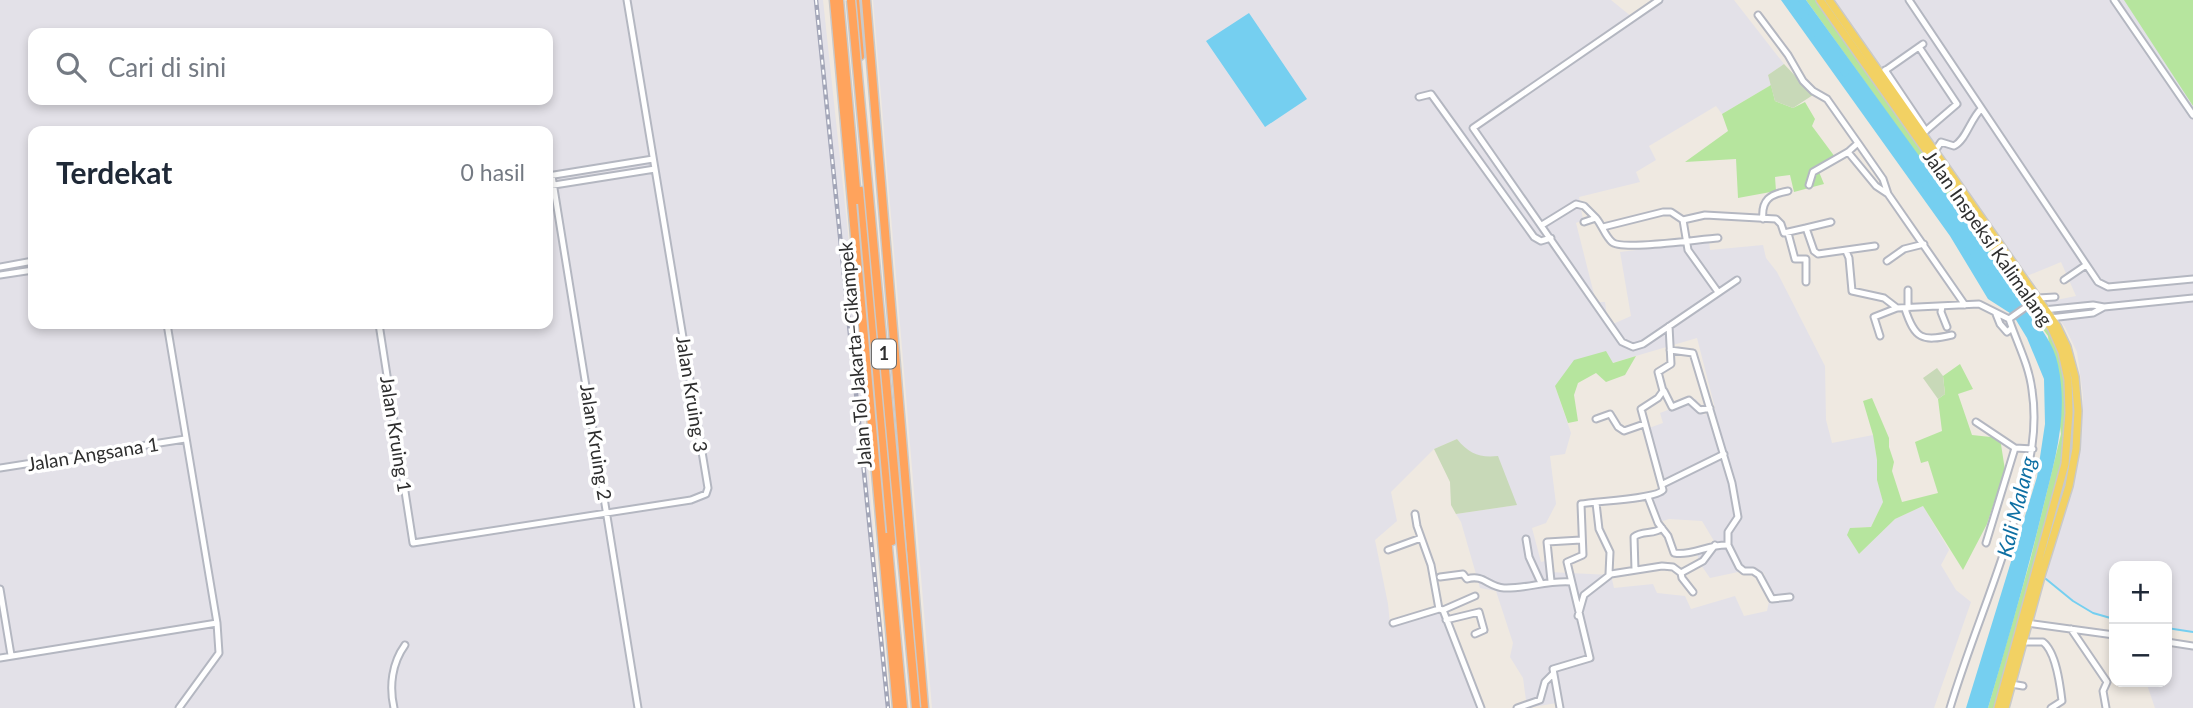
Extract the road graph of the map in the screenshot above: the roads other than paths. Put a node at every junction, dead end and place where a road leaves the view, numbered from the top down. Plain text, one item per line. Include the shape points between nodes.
1 (627, 0) edge
2 (834, 0) edge
3 (842, 0) edge
4 (853, 0) edge
5 (866, 0) edge
6 (1659, 0) edge
7 (1820, 0) edge
8 (1829, 0) edge
9 (1909, 0) edge
10 (2114, 0) edge
11 (1758, 15) dead end
12 (1883, 72) junction
13 (1970, 93) junction
14 (1419, 97) dead end
15 (1957, 104) junction
16 (1981, 109) junction
17 (2193, 115) edge
18 (1924, 132) junction
19 (1858, 143) junction
20 (1934, 151) junction
21 (1848, 152) junction
22 (653, 159) junction
23 (655, 169) junction
24 (553, 176) edge
25 (1809, 185) dead end
26 (553, 186) edge
27 (1788, 191) dead end
28 (1888, 194) junction
29 (553, 198) edge
30 (1596, 218) junction
31 (1763, 219) junction
32 (1683, 220) junction
33 (1584, 222) dead end
34 (1831, 222) dead end
35 (1542, 225) junction
36 (1603, 227) junction
37 (1806, 228) junction
38 (1788, 233) junction
39 (1551, 238) junction
40 (1718, 238) dead end
41 (1685, 240) junction
42 (1924, 244) junction
43 (1875, 246) dead end
44 (1846, 251) junction
45 (1887, 261) dead end
46 (28, 262) edge
47 (2087, 265) junction
48 (0, 267) edge
49 (28, 271) edge
50 (0, 275) edge
51 (1737, 279) dead end
52 (2193, 279) edge
53 (2064, 280) dead end
54 (1806, 282) dead end
55 (1908, 290) dead end
56 (1718, 292) junction
57 (2055, 297) dead end
58 (2193, 298) edge
59 (2032, 302) junction
60 (1966, 305) junction
61 (1942, 306) junction
62 (2104, 307) junction
63 (1897, 308) junction
64 (1907, 308) junction
65 (2043, 310) junction
66 (1996, 314) junction
67 (2010, 318) junction
68 (2049, 319) junction
69 (1670, 326) junction
70 (1947, 327) dead end
71 (2012, 328) junction
72 (168, 329) edge
73 (380, 329) edge
74 (1952, 335) dead end
75 (1880, 336) dead end
76 (1670, 350) junction
77 (1663, 391) junction
78 (1710, 408) junction
79 (1596, 419) dead end
80 (1976, 422) dead end
81 (1644, 424) junction
82 (185, 439) junction
83 (2015, 448) junction
84 (2033, 449) junction
85 (1724, 454) junction
86 (0, 468) edge
87 (1662, 484) junction
88 (1648, 497) junction
89 (1596, 503) junction
90 (606, 513) junction
91 (1415, 514) dead end
92 (1662, 528) junction
93 (1421, 538) junction
94 (1526, 539) dead end
95 (1581, 540) junction
96 (413, 543) joint
97 (1986, 543) dead end
98 (1715, 545) junction
99 (1728, 545) junction
100 (1388, 550) dead end
101 (1635, 570) junction
102 (1682, 573) junction
103 (1609, 574) junction
104 (1440, 577) dead end
105 (1551, 582) junction
106 (1571, 582) junction
107 (1541, 583) junction
108 (0, 589) edge
109 (1693, 592) dead end
110 (1475, 597) dead end
111 (1790, 597) dead end
112 (1441, 609) junction
113 (1578, 615) junction
114 (1447, 620) junction
115 (217, 622) junction
116 (1393, 623) dead end
117 (2024, 623) junction
118 (2071, 629) junction
119 (1475, 634) dead end
120 (2109, 634) edge
121 (2023, 642) junction
122 (2172, 643) edge
123 (405, 645) dead end
124 (2193, 646) edge
125 (11, 656) junction
126 (0, 657) edge
127 (2012, 669) junction
128 (1553, 674) junction
129 (2011, 684) junction
130 (2024, 686) dead end
131 (2062, 701) junction
132 (179, 708) edge
133 (394, 708) edge
134 (638, 708) edge
135 (897, 708) edge
136 (905, 708) edge
137 (916, 708) edge
138 (924, 708) edge
139 (1481, 708) edge
140 (1517, 708) edge
141 (1560, 708) edge
142 (1950, 708) edge
143 (1998, 708) edge
144 (2005, 708) edge
145 (2051, 708) edge
146 (2065, 708) edge
147 (2106, 708) edge

1 - 22 street, Jalan Kruing 3
2 - 135 highway
3 - 136 highway, 1
4 - 137 highway, 1, bridge
5 - 138 highway
6 - 35 street via 1473,128
7 - 59 main road, Jalan Inspeksi Kalimalang
8 - 12 main road, Jalan Inspeksi Kalimalang
9 - 13 street
10 - 17 street
11 - 19 street via 1803,81 1828,99
12 - 15 street via 1921,45
12 - 18 main road, Jalan Inspeksi Kalimalang
13 - 15 street
13 - 16 street
14 - 39 street via 1429,93 1434,97 1534,237 1541,241
15 - 18 street
16 - 20 street via 1960,143 1941,142
16 - 47 street
18 - 20 main road, Jalan Inspeksi Kalimalang
19 - 21 street
19 - 28 street
20 - 59 main road, Jalan Inspeksi Kalimalang
21 - 25 street via 1813,172
21 - 28 street
22 - 23 street, Jalan Kruing 3
22 - 24 street
23 - 26 street
23 - 90 street, Jalan Kruing 3 via 708,488 695,500
27 - 31 street via 1775,193 1765,203
28 - 42 street
29 - 90 street, Jalan Kruing 2
30 - 33 street
30 - 35 street via 1584,205 1576,204
30 - 36 street
31 - 32 street via 1705,215
31 - 38 street via 1778,220
32 - 36 street via 1663,212
32 - 41 street
34 - 37 street
35 - 39 street
36 - 41 street via 1617,245
37 - 38 street
37 - 44 street via 1816,254
38 - 54 street via 1795,259 1806,259
39 - 69 street via 1622,342 1638,346
40 - 41 street
41 - 56 street
42 - 45 street via 1904,249
42 - 60 street
43 - 44 street
44 - 63 street via 1852,290 1884,298
46 - 48 street
47 - 52 street via 2098,282 2108,286
47 - 53 street
49 - 50 street
51 - 56 street
55 - 64 street
56 - 69 street
57 - 59 street
58 - 62 street
59 - 65 main road, Jalan Inspeksi Kalimalang
59 - 67 street
60 - 61 street
60 - 66 street via 1979,304
61 - 64 street
61 - 70 street
62 - 65 street
62 - 68 street via 2093,313
63 - 64 street
63 - 75 street via 1874,317
64 - 74 street via 1913,327 1923,338
65 - 68 main road, Jalan Inspeksi Kalimalang
66 - 67 street
66 - 71 street via 2007,332
67 - 71 street
68 - 117 main road, Jalan Inspeksi Kalimalang via 2068,380 2068,469
69 - 76 street
71 - 84 street via 2032,388
72 - 82 street
73 - 96 street, Jalan Kruing 1
76 - 77 street via 1671,364 1658,372
76 - 78 street via 1693,354
77 - 78 street via 1671,407 1690,400 1700,410
77 - 81 street via 1641,409
78 - 85 street
79 - 81 street via 1611,414 1624,431
80 - 83 street
81 - 87 street
82 - 86 street, Jalan Angsana 1
82 - 115 street
83 - 84 street
83 - 97 street
84 - 142 street via 2004,557
85 - 87 street
85 - 99 street via 1738,515 1728,532
87 - 88 street via 1660,495
88 - 89 street
88 - 92 street
89 - 95 street via 1580,506
89 - 103 street via 1599,529 1610,552
90 - 96 street, Jalan Kruing 3
90 - 134 street, Jalan Kruing 2
91 - 93 street
92 - 98 street via 1674,553
92 - 101 street via 1635,536
93 - 100 street
93 - 112 street
94 - 107 street
95 - 105 street via 1547,542
95 - 106 street via 1583,555 1567,562
98 - 99 street
98 - 102 street via 1703,561
99 - 111 street via 1739,567 1759,575 1772,599
101 - 102 street via 1665,566
101 - 103 street
102 - 109 street
103 - 113 street via 1584,596
104 - 107 street via 1477,576 1504,588
105 - 106 street
105 - 107 street
106 - 113 street
108 - 125 street
110 - 112 street
112 - 114 street
112 - 116 street
113 - 128 street via 1589,659 1556,667
114 - 119 street via 1479,612 1484,630
114 - 139 street
115 - 125 street
115 - 132 street via 219,653
117 - 118 street
117 - 121 main road, Jalan Inspeksi Kalimalang
117 - 127 main road, Jalan Inspeksi Kalimalang
118 - 120 street
118 - 147 street via 2106,679
121 - 127 main road, Jalan Inspeksi Kalimalang
121 - 131 street via 2047,644
122 - 124 street
123 - 133 street via 391,684
125 - 126 street
127 - 129 main road, Jalan Inspeksi Kalimalang
127 - 143 main road, Jalan Inspeksi Kalimalang
128 - 140 street via 1545,682 1540,700
128 - 141 street
129 - 130 street
129 - 144 main road, Jalan Inspeksi Kalimalang
131 - 145 street
131 - 146 street

